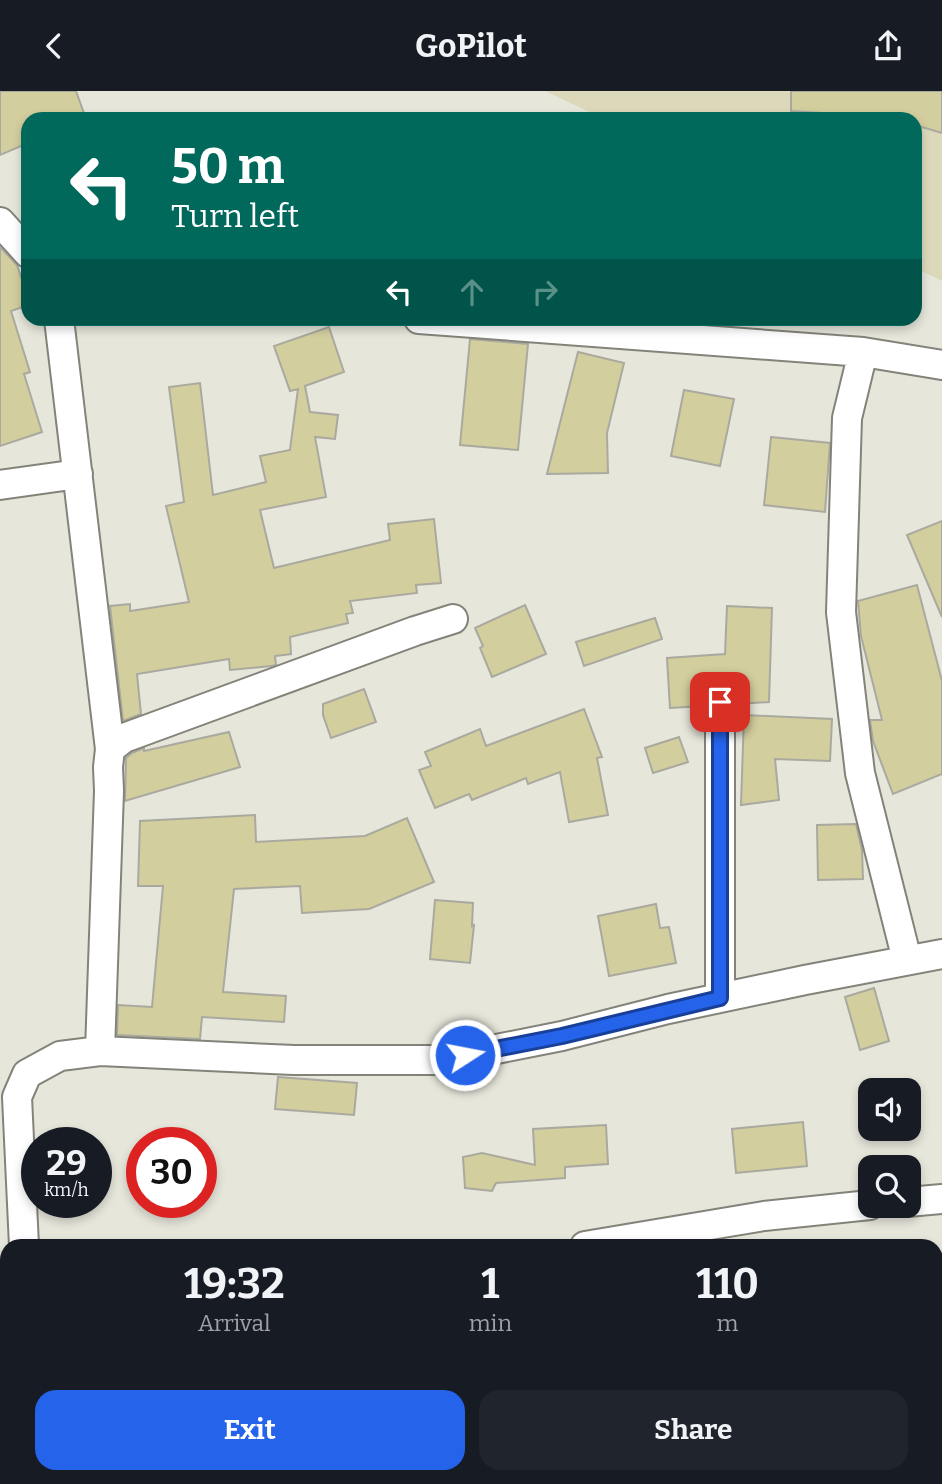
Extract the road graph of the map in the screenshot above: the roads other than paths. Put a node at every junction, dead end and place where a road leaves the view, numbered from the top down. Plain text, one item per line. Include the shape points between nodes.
1 (0, 222) edge
2 (21, 245) edge
3 (60, 326) edge
4 (513, 326) edge
5 (863, 352) junction
6 (942, 365) edge
7 (78, 474) junction
8 (0, 485) edge
9 (453, 619) dead end
10 (720, 702) dead end
11 (110, 749) junction
12 (942, 954) edge
13 (907, 960) junction
14 (720, 998) junction
15 (100, 1051) junction
16 (13, 1074) edge
17 (942, 1199) edge
18 (921, 1201) edge
19 (858, 1206) edge
20 (24, 1239) edge
21 (627, 1239) edge

1 - 2 street
3 - 7 street
4 - 5 street
5 - 6 street
5 - 13 street via 847,418 841,612 860,773
7 - 8 street
7 - 11 street
9 - 11 street via 124,737
10 - 14 street
11 - 15 street
12 - 13 street
13 - 14 street
14 - 15 street via 441,1060 294,1060
15 - 16 street via 60,1056
16 - 20 street
17 - 18 street
19 - 21 street via 764,1216

